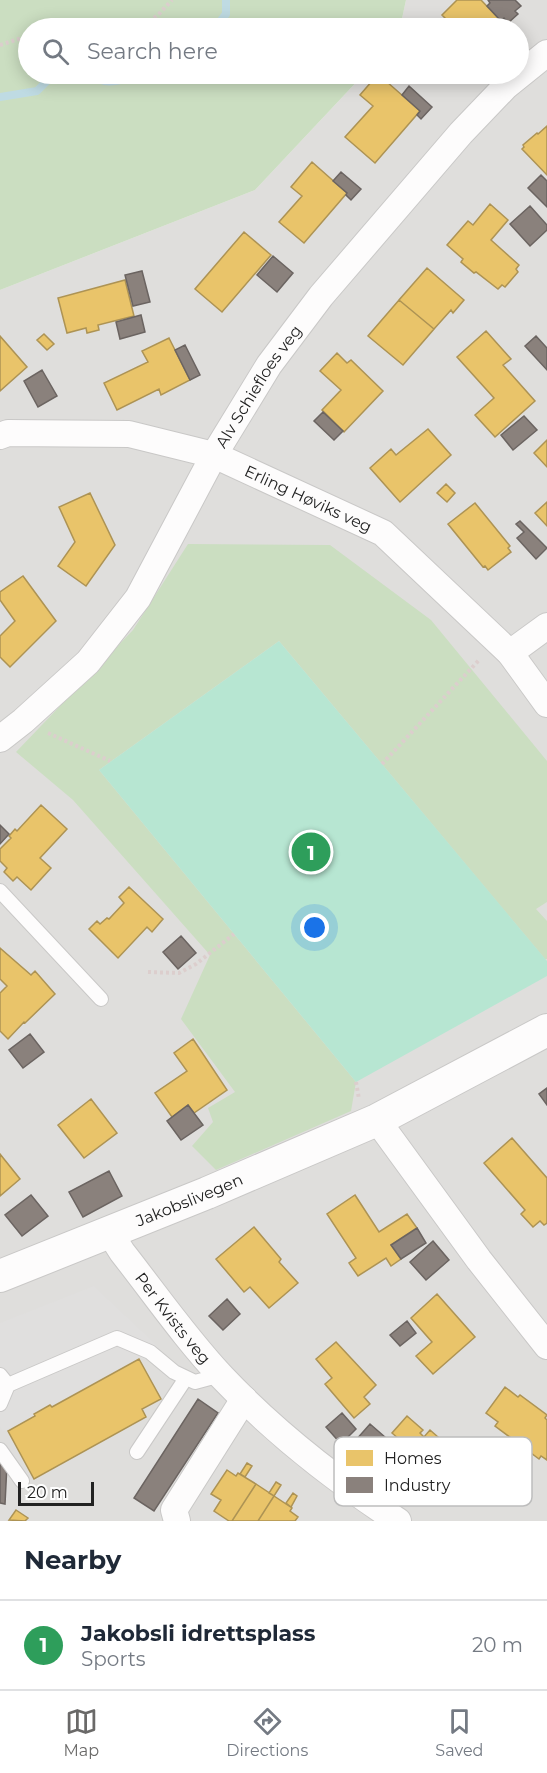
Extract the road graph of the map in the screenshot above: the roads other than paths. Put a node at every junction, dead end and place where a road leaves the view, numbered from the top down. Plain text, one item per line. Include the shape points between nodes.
1 (547, 53) edge
2 (529, 67) edge
3 (508, 84) edge
4 (0, 436) edge
5 (214, 455) junction
6 (547, 626) edge
7 (503, 647) junction
8 (547, 704) edge
9 (0, 739) edge
10 (0, 891) edge
11 (101, 999) dead end
12 (547, 1030) edge
13 (377, 1120) junction
14 (110, 1233) junction
15 (0, 1276) edge
16 (547, 1346) edge
17 (221, 1375) junction
18 (186, 1378) junction
19 (4, 1380) edge
20 (244, 1399) junction
21 (0, 1404) edge
22 (0, 1450) edge
23 (137, 1452) dead end
24 (334, 1477) edge
25 (22, 1481) dead end
26 (374, 1506) edge
27 (177, 1521) edge
28 (398, 1521) edge

1 - 2 street, Alv Schiefloes veg
3 - 5 street, Alv Schiefloes veg via 461,133 321,296 269,365
4 - 5 street, Erling Høviks veg via 129,434
5 - 7 street, Erling Høviks veg via 383,533
5 - 9 street, Alv Schiefloes veg via 138,598 88,662
6 - 7 street
7 - 8 street, Erling Høviks veg
10 - 11 lane
12 - 13 street, Jakobslivegen
13 - 14 street, Jakobslivegen
13 - 16 street
14 - 15 street, Jakobslivegen
14 - 17 street, Per Kvists veg
17 - 18 lane via 195,1382
17 - 20 street, Per Kvists veg
18 - 19 lane via 150,1352 117,1338
18 - 23 lane
19 - 21 lane
20 - 24 street, Per Kvists veg
20 - 27 street via 174,1510
22 - 25 lane
26 - 28 street, Per Kvists veg

